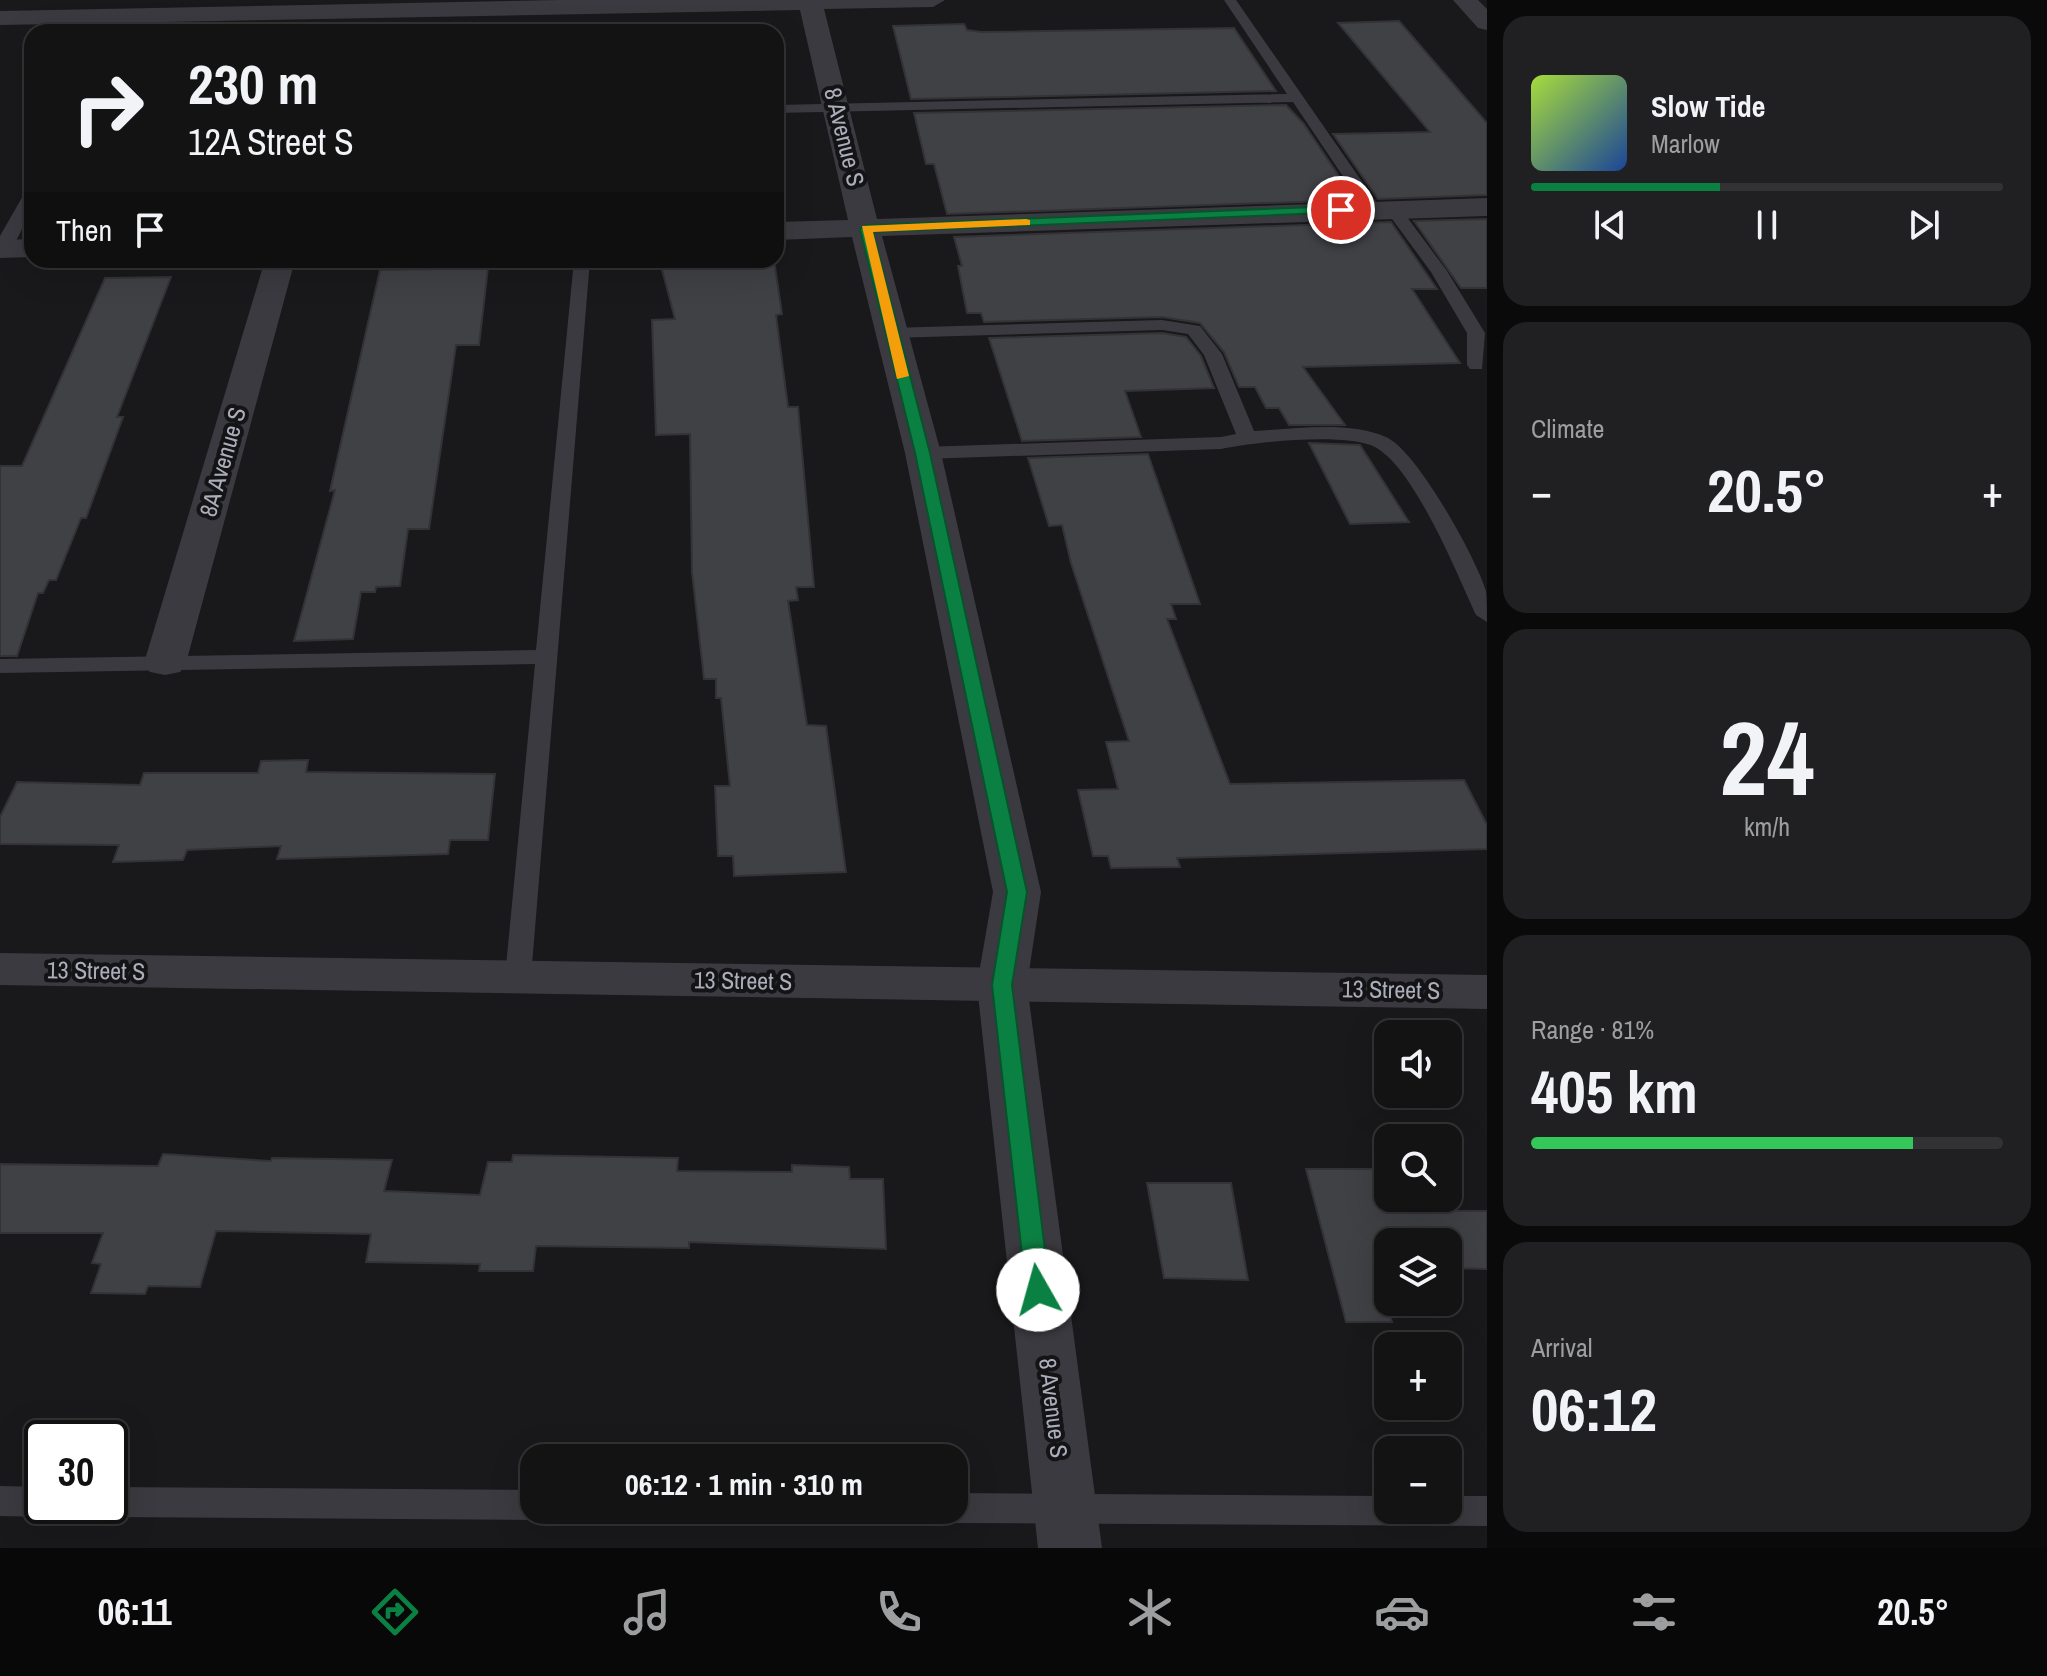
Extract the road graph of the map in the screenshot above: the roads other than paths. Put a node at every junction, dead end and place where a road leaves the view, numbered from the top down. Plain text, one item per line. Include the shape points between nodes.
1 (810, 0) edge
2 (933, 0) edge
3 (1230, 0) edge
4 (1465, 0) edge
5 (0, 18) edge
6 (1487, 23) edge
7 (120, 24) edge
8 (1297, 98) junction
9 (837, 108) junction
10 (784, 109) edge
11 (1487, 207) edge
12 (24, 208) edge
13 (1383, 208) junction
14 (866, 229) junction
15 (784, 231) edge
16 (24, 248) edge
17 (0, 249) edge
18 (278, 268) edge
19 (581, 268) edge
20 (890, 333) junction
21 (1476, 365) dead end
22 (1247, 437) junction
23 (923, 453) junction
24 (1487, 615) edge
25 (547, 657) junction
26 (165, 663) junction
27 (0, 666) edge
28 (0, 969) edge
29 (518, 977) junction
30 (1002, 985) junction
31 (1487, 992) edge
32 (0, 1501) edge
33 (24, 1502) edge
34 (128, 1502) edge
35 (520, 1505) edge
36 (968, 1511) edge
37 (1487, 1511) edge
38 (1068, 1529) edge

1 - 2 street
1 - 7 street
1 - 9 street, 8 Avenue S
3 - 8 lane
4 - 6 street
5 - 7 street
8 - 9 lane
8 - 13 lane
9 - 10 lane
9 - 14 street, 8 Avenue S
11 - 13 street
12 - 17 lane
13 - 14 street
13 - 21 lane via 1439,271 1476,333
14 - 15 street
14 - 20 street, 8 Avenue S
16 - 17 street
18 - 26 street, 8A Avenue S
19 - 25 lane
20 - 22 lane via 1162,325 1194,330 1213,354
20 - 23 street, 8 Avenue S
22 - 23 lane via 1221,443
22 - 24 lane via 1342,436 1381,442 1414,475
23 - 30 street, 8 Avenue S via 1017,892
25 - 26 lane
25 - 29 lane
26 - 27 lane
28 - 29 street, 13 Street S
29 - 30 street, 13 Street S
30 - 31 street, 13 Street S
30 - 38 street, 8 Avenue S
32 - 33 lane
34 - 35 lane
36 - 38 lane
37 - 38 lane

